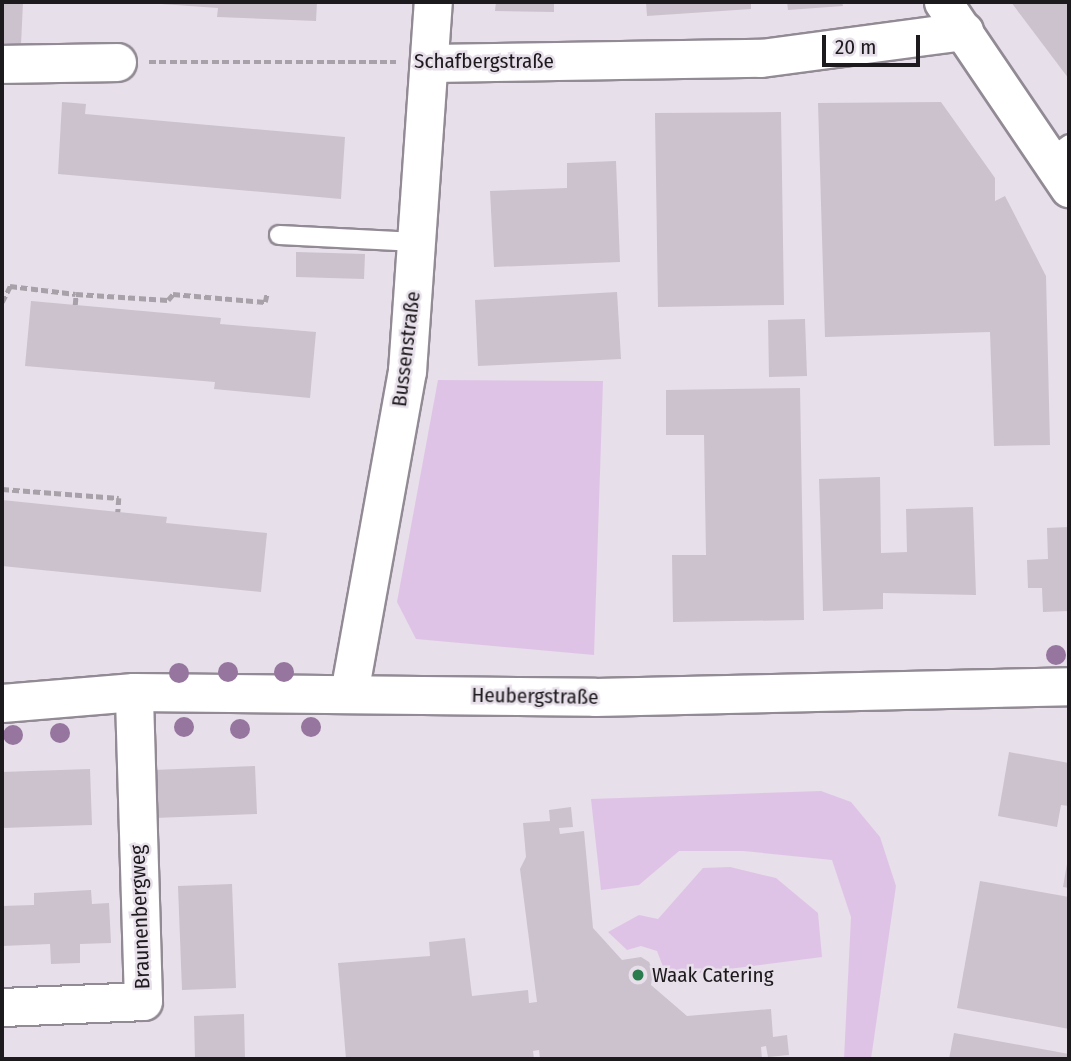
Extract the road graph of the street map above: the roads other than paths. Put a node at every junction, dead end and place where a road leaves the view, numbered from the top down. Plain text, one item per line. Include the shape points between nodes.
1 (433, 2) edge
2 (953, 16) edge
3 (117, 62) road end
4 (432, 63) junction
5 (2, 64) edge
6 (1063, 163) edge
7 (279, 235) dead end
8 (417, 242) junction
9 (1069, 686) edge
10 (134, 692) junction
11 (349, 693) junction
12 (2, 704) edge
13 (2, 1007) edge

1 - 4 street, Bussenstraße
2 - 4 street, Schafbergstraße via 761,58
2 - 6 street
3 - 5 street
4 - 8 street, Bussenstraße
7 - 8 lane
8 - 11 street, Bussenstraße via 407,372
9 - 11 street, Heubergstraße via 595,697
10 - 11 street, Heubergstraße
10 - 12 street, Heubergstraße
10 - 13 street, Braunenbergweg via 143,1001

